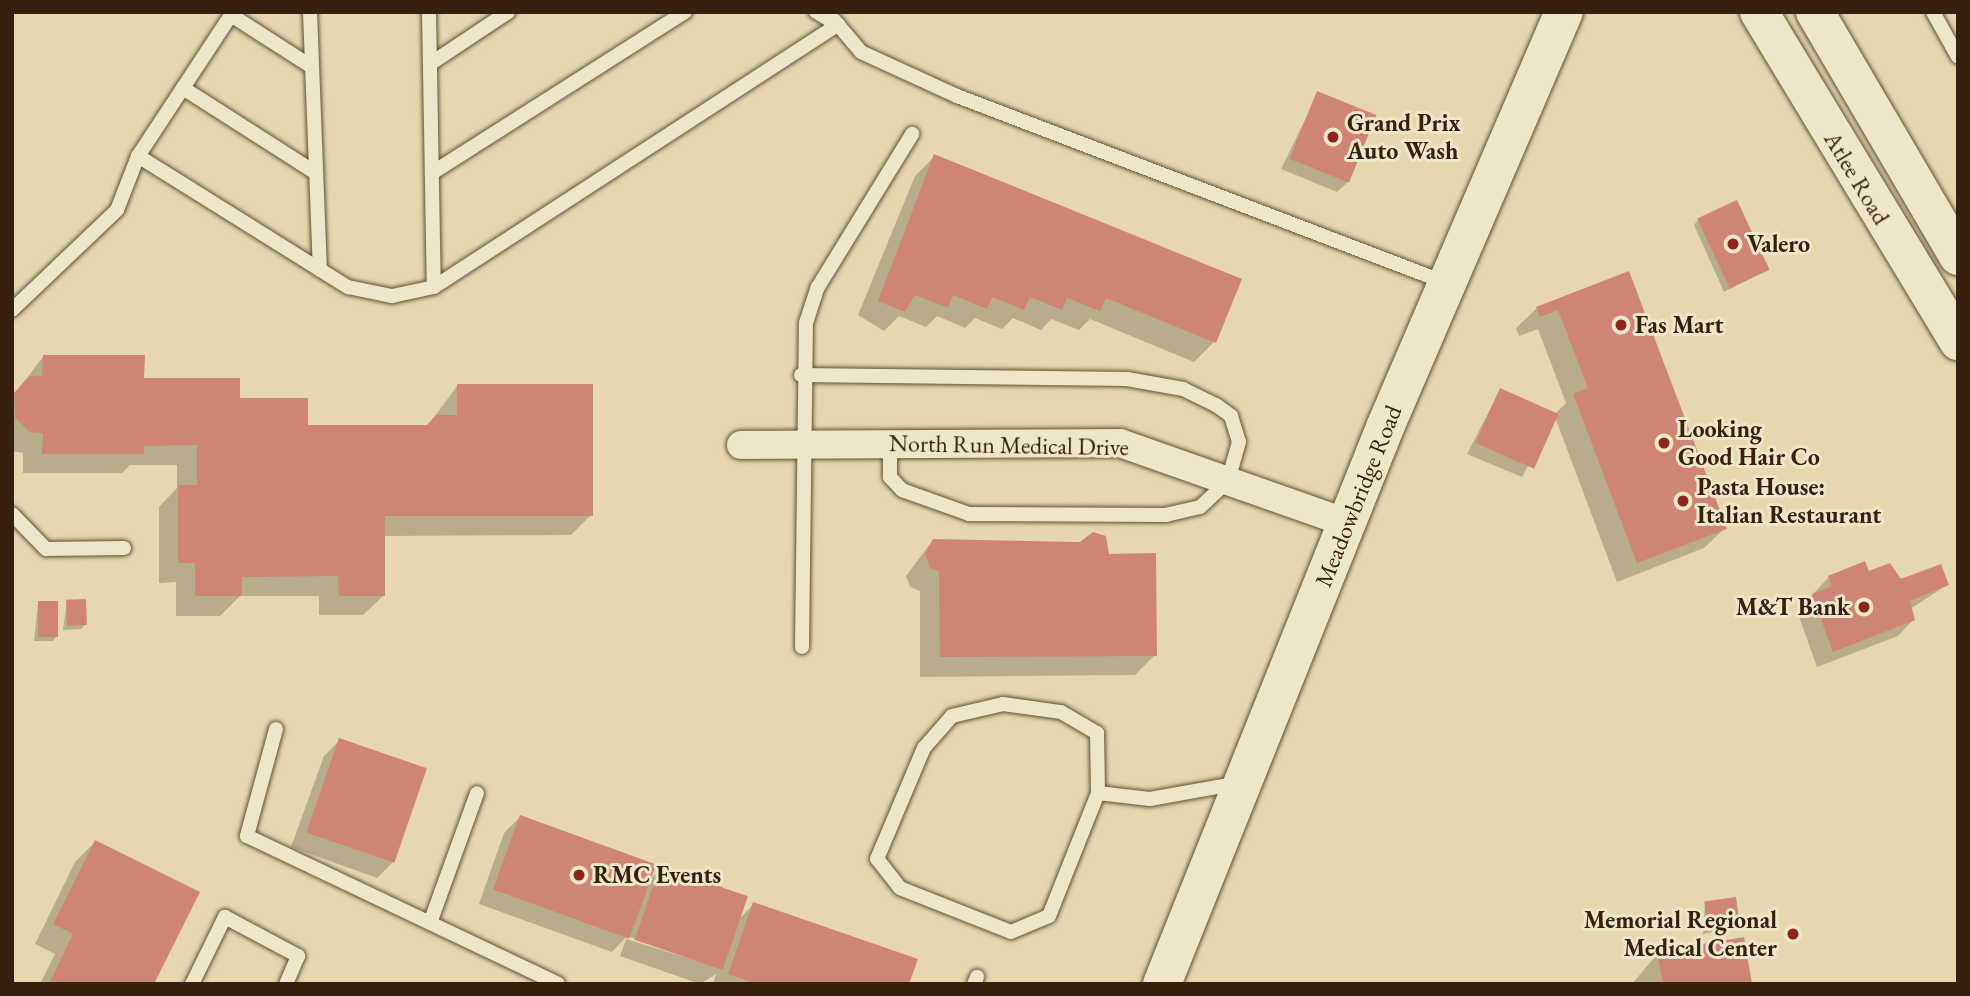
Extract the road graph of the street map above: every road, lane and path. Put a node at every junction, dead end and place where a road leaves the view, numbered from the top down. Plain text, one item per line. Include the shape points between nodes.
1 (310, 12) edge
2 (429, 12) edge
3 (508, 12) edge
4 (685, 12) edge
5 (816, 12) edge
6 (1564, 12) edge
7 (1759, 12) edge
8 (1815, 12) edge
9 (1933, 12) edge
10 (232, 13) edge
11 (834, 19) edge
12 (1958, 57) edge
13 (430, 64) junction
14 (312, 67) junction
15 (183, 88) junction
16 (912, 134) dead end
17 (138, 156) junction
18 (316, 173) junction
19 (432, 173) junction
20 (1958, 256) edge
21 (320, 270) junction
22 (1446, 283) junction
23 (434, 287) junction
24 (12, 310) edge
25 (1958, 341) edge
26 (801, 375) junction
27 (890, 444) junction
28 (741, 445) dead end
29 (801, 445) junction
30 (1228, 481) junction
31 (12, 514) edge
32 (1347, 523) junction
33 (124, 548) dead end
34 (802, 647) dead end
35 (276, 729) dead end
36 (1244, 782) junction
37 (477, 793) dead end
38 (1098, 793) junction
39 (430, 923) junction
40 (192, 984) edge
41 (286, 984) edge
42 (558, 984) edge
43 (1162, 984) edge

1 - 14 lane
2 - 13 lane
3 - 13 lane
4 - 19 lane
5 - 11 lane
6 - 22 main road, Meadowbridge Road
7 - 25 main road, Atlee Road
8 - 20 main road, Atlee Road
9 - 12 lane
10 - 14 lane
10 - 15 lane
11 - 22 lane via 862,52 957,96
11 - 23 lane
13 - 19 lane
14 - 18 lane
15 - 17 lane
15 - 18 lane
16 - 26 lane via 818,287 806,323
17 - 21 lane
17 - 24 lane via 117,210
18 - 21 lane
19 - 23 lane
21 - 23 lane via 348,287 392,296
22 - 32 main road, Meadowbridge Road
26 - 29 lane
26 - 30 lane via 1127,379 1182,389 1216,405 1238,428
27 - 29 street, North Run Medical Drive
27 - 30 street, North Run Medical Drive via 1120,443
27 - 30 lane via 890,477 902,490 969,514 1166,515 1200,507
28 - 29 street, North Run Medical Drive
29 - 34 lane
30 - 32 street, North Run Medical Drive
31 - 33 lane via 46,549
32 - 36 main road, Meadowbridge Road
35 - 39 lane via 247,835
36 - 38 lane via 1150,799
36 - 43 main road, Meadowbridge Road
37 - 39 lane
38 - 38 lane via 1097,733 1061,712 1003,704 952,716 924,748 877,859 900,888 1011,932 1049,916
39 - 42 lane
40 - 41 lane via 225,918 298,956

